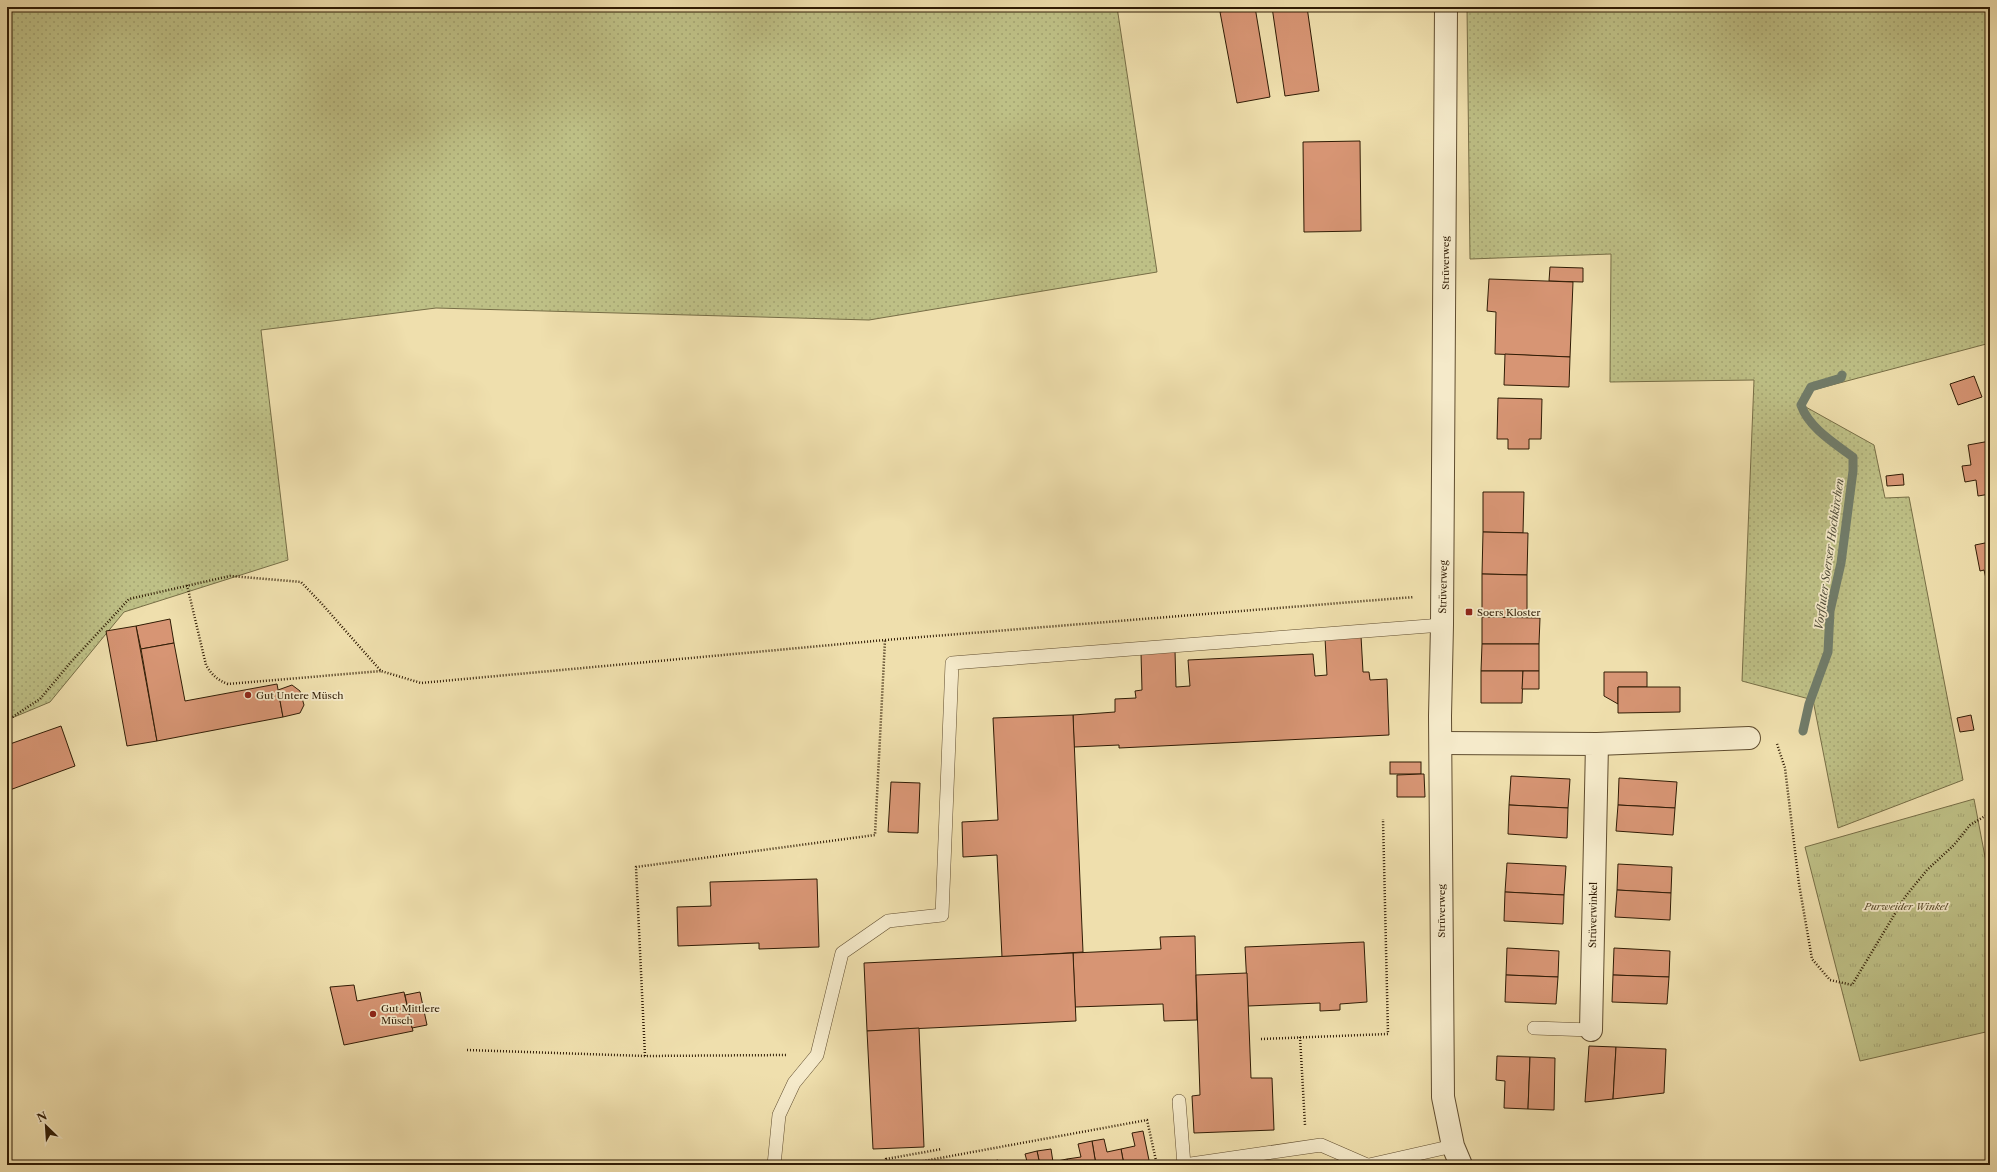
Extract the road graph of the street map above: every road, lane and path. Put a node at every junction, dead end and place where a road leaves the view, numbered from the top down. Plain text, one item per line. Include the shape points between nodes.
1 (1446, 7) edge
2 (187, 586) junction
3 (1442, 595) junction
4 (1442, 625) junction
5 (885, 640) junction
6 (381, 670) junction
7 (7, 719) edge
8 (1749, 738) joint
9 (1441, 743) junction
10 (1597, 744) junction
11 (1990, 812) edge
12 (1383, 819) dead end
13 (1534, 1028) dead end
14 (1591, 1030) joint
15 (1300, 1037) junction
16 (1261, 1039) dead end
17 (467, 1050) dead end
18 (817, 1055) junction
19 (645, 1056) junction
20 (1179, 1101) dead end
21 (1305, 1112) dead end
22 (942, 1149) dead end
23 (1457, 1156) edge
24 (774, 1165) edge
25 (887, 1165) edge
26 (902, 1165) edge
27 (1157, 1165) edge
28 (1368, 1165) edge

1 - 3 street, Strüverweg
2 - 6 path via 230,576 300,582
2 - 6 path via 206,665 219,681 228,684
2 - 7 path via 129,598 40,699
3 - 4 street, Strüverweg
3 - 5 path
4 - 9 street, Strüverweg
4 - 18 lane via 952,663 942,915 888,920 842,953
5 - 6 path via 421,684
5 - 19 path via 875,835 636,867
8 - 10 street
8 - 11 path via 1776,742 1785,768 1799,884 1812,959 1830,980 1852,985 1905,897 1970,825
9 - 10 street
9 - 23 street, Strüverweg via 1443,1097
10 - 14 street, Strüverwinkel
12 - 15 path via 1388,1034
13 - 14 lane, Strüverwinkel
15 - 16 path
15 - 21 path
17 - 19 path
18 - 19 path
18 - 24 lane via 794,1083 778,1115
20 - 28 lane via 1184,1164 1322,1144
22 - 25 path via 886,1159
23 - 28 lane
26 - 27 path via 1147,1120

